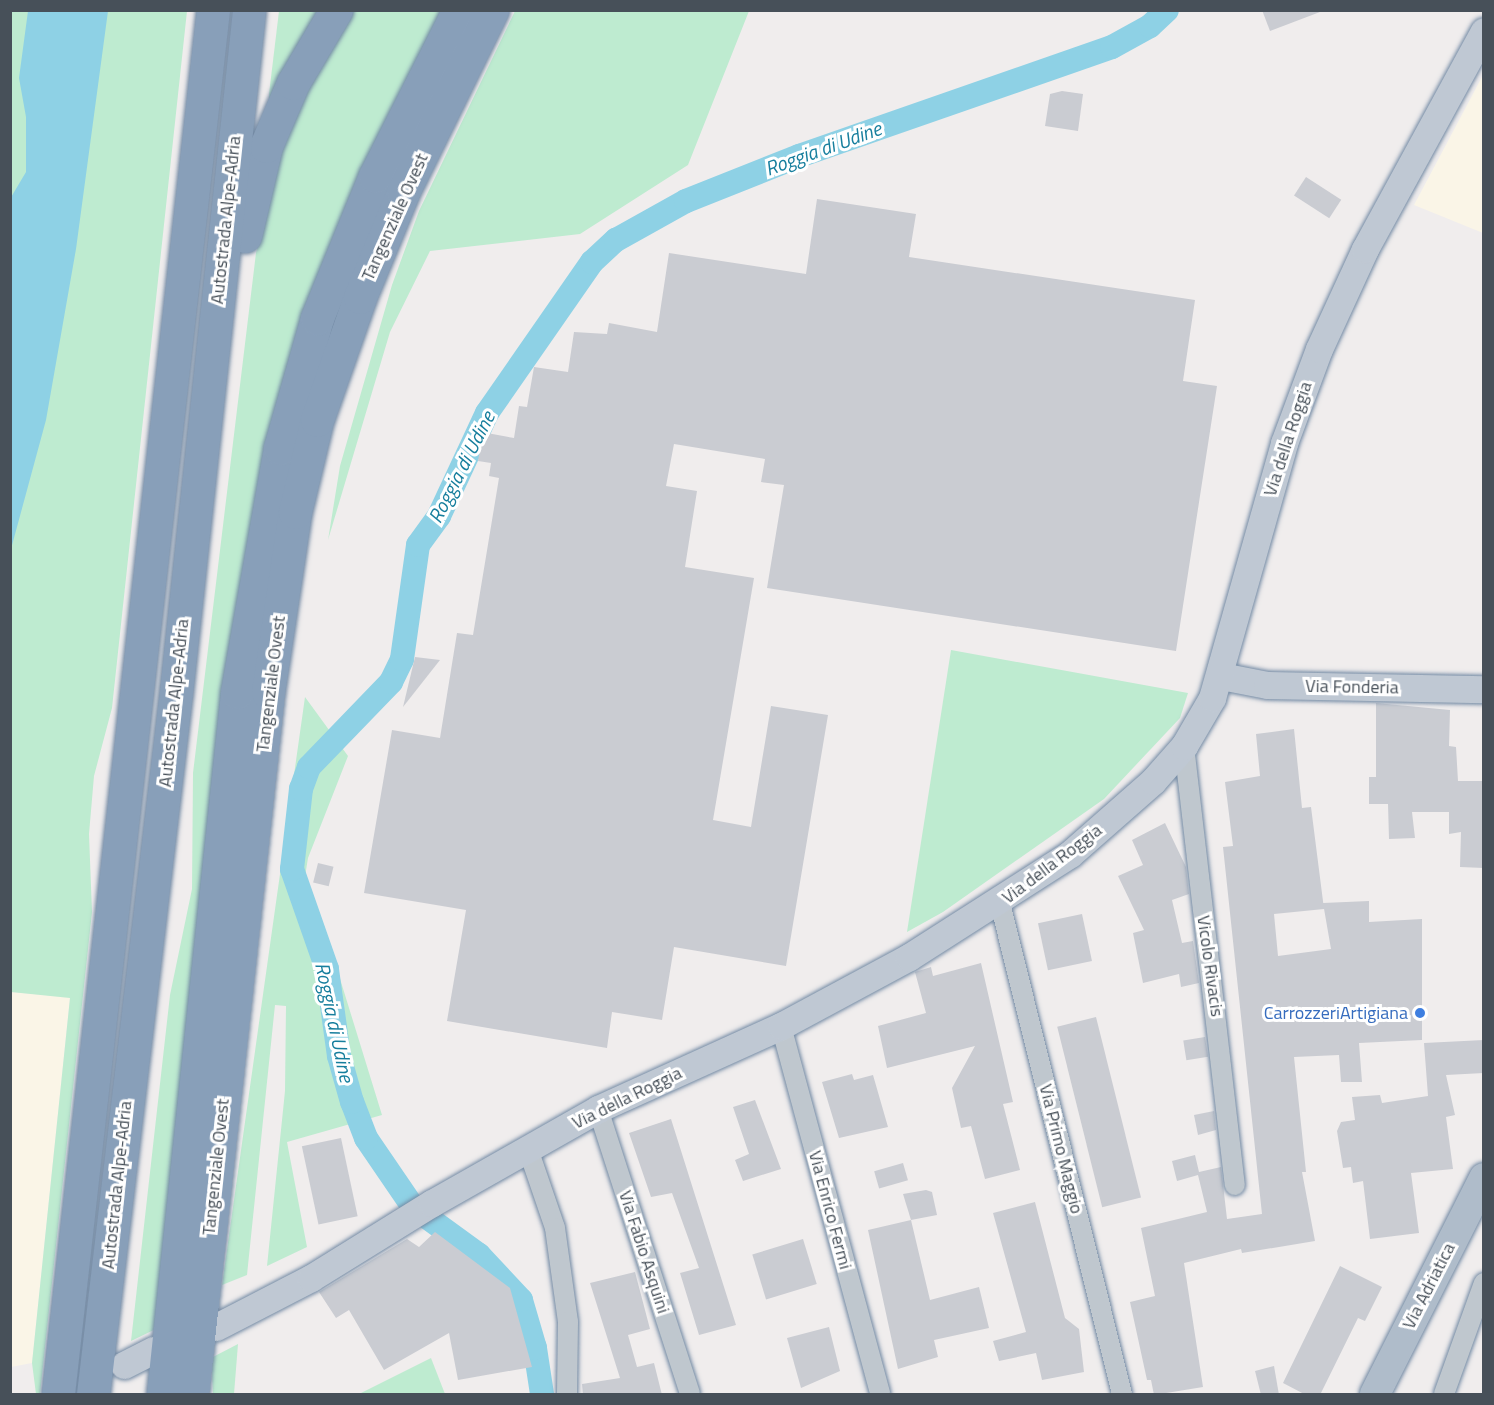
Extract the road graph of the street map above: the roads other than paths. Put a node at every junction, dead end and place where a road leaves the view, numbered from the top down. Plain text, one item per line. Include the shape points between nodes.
1 (213, 10) edge
2 (249, 10) edge
3 (336, 10) edge
4 (459, 10) edge
5 (492, 10) edge
6 (1484, 31) edge
7 (200, 454) junction
8 (1221, 676) junction
9 (1484, 689) edge
10 (1184, 746) junction
11 (1000, 903) junction
12 (780, 1026) junction
13 (598, 1109) junction
14 (528, 1149) junction
15 (1483, 1180) edge
16 (1235, 1185) dead end
17 (1484, 1283) edge
18 (216, 1327) dead end
19 (153, 1350) dead end
20 (124, 1365) dead end
21 (57, 1395) edge
22 (93, 1395) edge
23 (163, 1395) edge
24 (192, 1395) edge
25 (567, 1395) edge
26 (690, 1395) edge
27 (880, 1395) edge
28 (1122, 1395) edge
29 (1375, 1395) edge
30 (1444, 1395) edge

1 - 21 highway, Autostrada Alpe-Adria
2 - 7 highway, Autostrada Alpe-Adria
3 - 7 highway via 293,83 263,156 252,194 227,374
4 - 23 highway, Tangenziale Ovest via 375,176 316,318 280,448 237,692
5 - 24 highway, Tangenziale Ovest via 403,192 360,297 317,420 295,512 268,692
6 - 8 street, Via della Roggia via 1365,249 1319,349 1284,443
7 - 22 highway, Autostrada Alpe-Adria
8 - 9 street, Via Fonderia via 1267,685
8 - 10 street, Via della Roggia via 1201,723
10 - 11 street, Via della Roggia via 1117,815
10 - 16 street, Vicolo Rivacis
11 - 12 street, Via della Roggia
11 - 28 street, Via Primo Maggio
12 - 13 street, Via della Roggia
12 - 27 street, Via Enrico Fermi
13 - 14 street, Via della Roggia
13 - 26 street, Via Fabio Asquini
14 - 18 street, Via della Roggia via 311,1278
14 - 25 street via 555,1228 568,1322
15 - 29 main road, Via Adriatica
17 - 30 street
19 - 20 street

